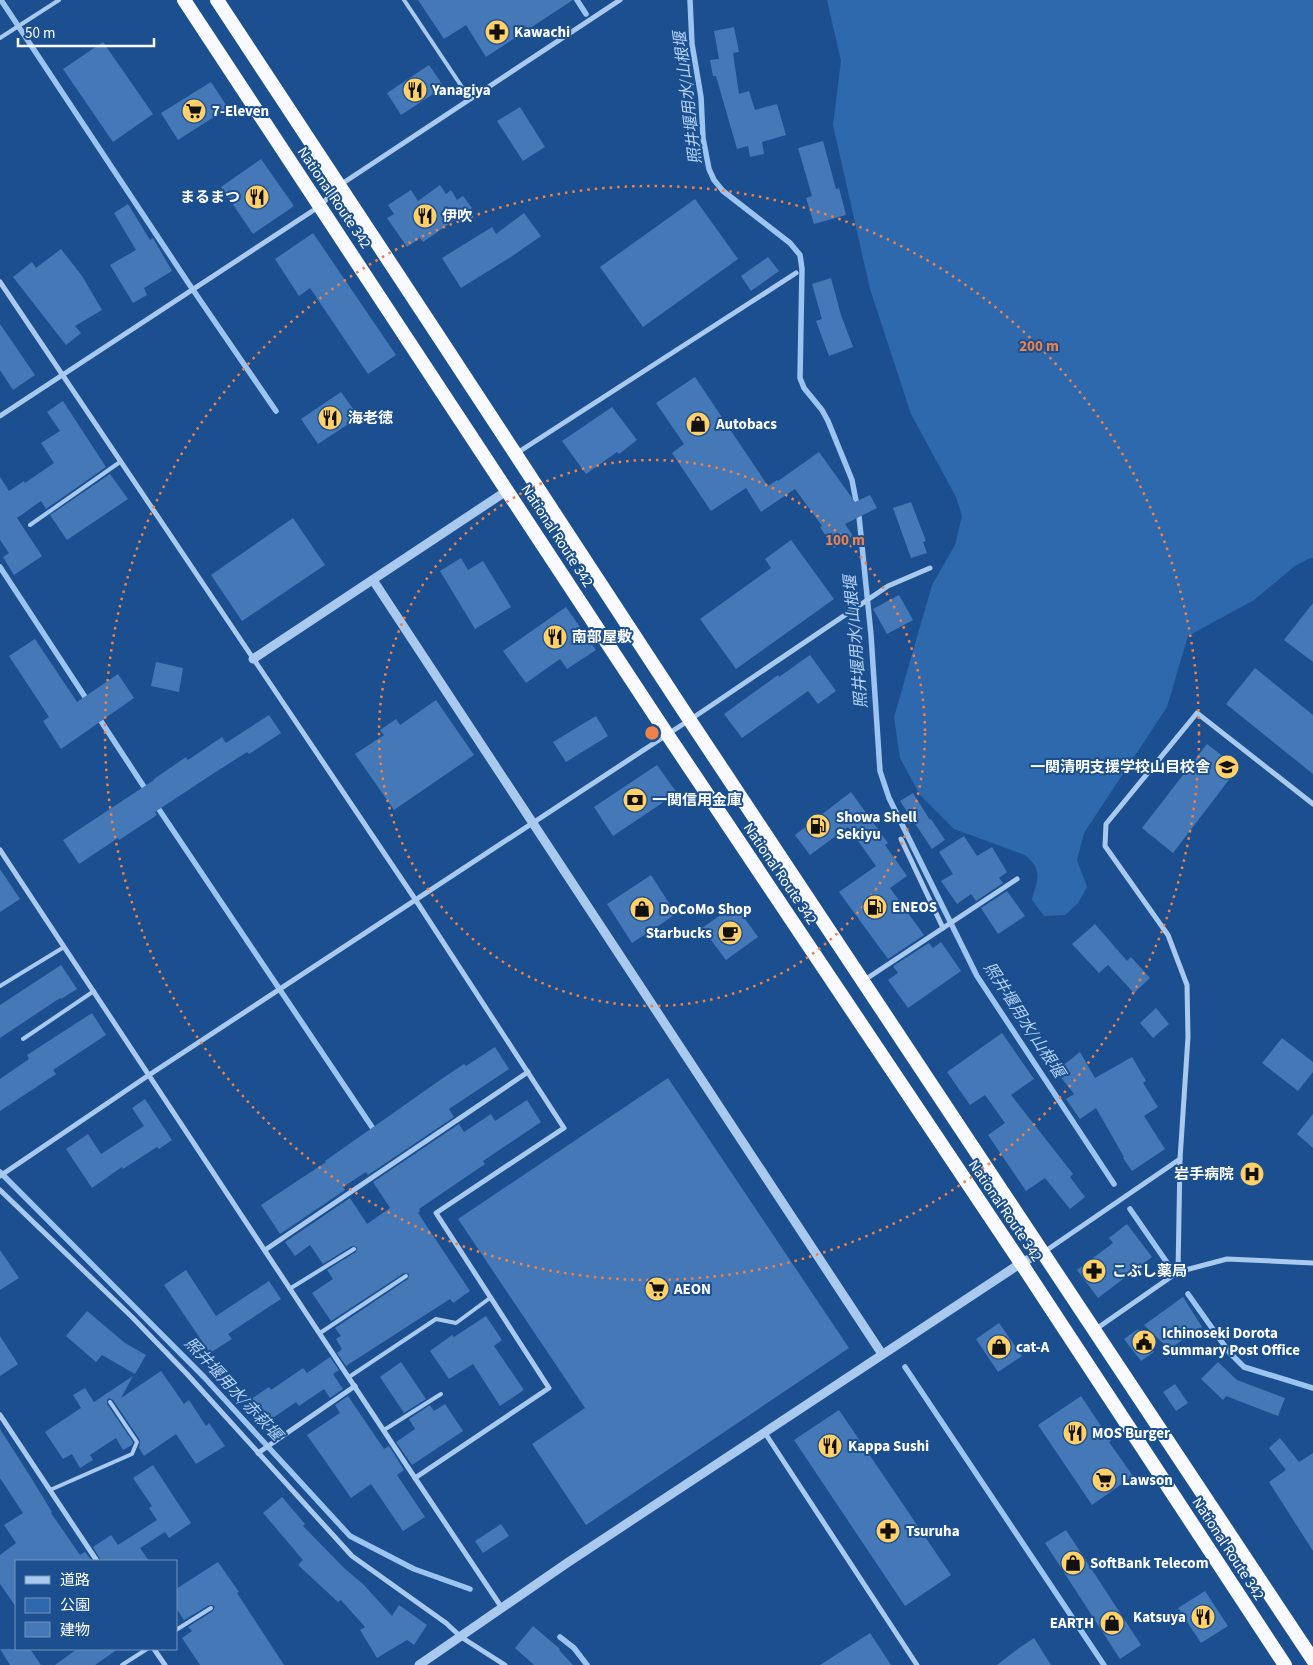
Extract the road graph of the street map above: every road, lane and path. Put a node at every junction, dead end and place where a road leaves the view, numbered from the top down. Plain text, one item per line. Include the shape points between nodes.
1 (59, 0) edge
2 (184, 0) edge
3 (217, 0) edge
4 (404, 0) edge
5 (620, 0) edge
6 (0, 38) edge
7 (470, 99) junction
8 (340, 185) junction
9 (320, 206) junction
10 (796, 273) dead end
11 (0, 282) edge
12 (61, 375) junction
13 (0, 416) edge
14 (516, 454) junction
15 (120, 462) junction
16 (508, 490) junction
17 (30, 526) dead end
18 (930, 568) dead end
19 (373, 580) junction
20 (253, 658) junction
21 (689, 719) junction
22 (667, 734) junction
23 (1313, 804) edge
24 (533, 822) junction
25 (902, 838) dead end
26 (1, 852) edge
27 (1017, 879) dead end
28 (415, 899) junction
29 (943, 928) junction
30 (64, 946) junction
31 (863, 981) junction
32 (0, 986) edge
33 (94, 991) junction
34 (23, 1039) dead end
35 (528, 1072) junction
36 (149, 1074) junction
37 (1180, 1159) junction
38 (0, 1176) edge
39 (0, 1190) edge
40 (354, 1249) dead end
41 (265, 1250) junction
42 (1044, 1252) junction
43 (1021, 1263) junction
44 (1313, 1263) edge
45 (1178, 1272) junction
46 (406, 1276) dead end
47 (291, 1288) junction
48 (490, 1298) junction
49 (1096, 1329) junction
50 (320, 1333) junction
51 (882, 1354) junction
52 (349, 1377) junction
53 (355, 1386) junction
54 (442, 1394) dead end
55 (110, 1402) dead end
56 (0, 1415) edge
57 (384, 1430) junction
58 (765, 1433) junction
59 (258, 1452) junction
60 (415, 1478) junction
61 (50, 1490) junction
62 (96, 1560) edge
63 (211, 1608) dead end
64 (502, 1608) junction
65 (178, 1629) edge
66 (461, 1637) junction
67 (145, 1650) edge
68 (155, 1650) edge
69 (1313, 1660) edge
70 (122, 1665) edge
71 (165, 1665) edge
72 (419, 1665) edge
73 (505, 1665) edge
74 (917, 1665) edge
75 (1285, 1665) edge

1 - 6 lane
2 - 9 highway, National Route 342
3 - 8 highway, National Route 342
4 - 7 lane
5 - 7 street
7 - 8 street
8 - 9 street
8 - 14 highway, National Route 342
9 - 12 street
9 - 16 highway, National Route 342
10 - 14 street
11 - 12 street
12 - 13 street
12 - 15 street
14 - 21 highway, National Route 342
15 - 17 lane
15 - 20 street
16 - 19 street
16 - 22 highway, National Route 342
18 - 21 street via 888,586
19 - 20 street
19 - 24 street
20 - 28 street
21 - 22 street
21 - 31 highway, National Route 342
22 - 24 street
22 - 43 highway, National Route 342
23 - 37 street via 1197,713 1106,824 1105,846 1168,935 1187,985 1188,1037
24 - 28 street
24 - 51 street
25 - 29 street
26 - 30 street
27 - 29 street
28 - 35 street
28 - 36 street
29 - 31 street
30 - 32 lane
30 - 33 street
31 - 42 highway, National Route 342
33 - 34 lane
33 - 36 street
35 - 41 street
35 - 48 street via 564,1128 436,1213
36 - 38 street
36 - 41 street
37 - 42 street
37 - 45 street
39 - 59 street via 132,1317
40 - 47 lane
41 - 47 street
42 - 43 street
42 - 49 highway, National Route 342
43 - 51 street
43 - 75 highway, National Route 342
44 - 45 street via 1227,1259
45 - 49 street
46 - 50 lane
47 - 50 street
48 - 52 lane via 456,1323 436,1319
48 - 60 street via 549,1388
49 - 69 highway, National Route 342
50 - 52 street
51 - 58 street
52 - 53 street
53 - 57 street
53 - 59 street
54 - 57 lane
55 - 61 lane via 137,1442 132,1454
56 - 61 street
57 - 60 street
58 - 64 street
58 - 74 street
59 - 66 street via 352,1556
60 - 64 street
61 - 62 street
63 - 65 lane
64 - 66 street
66 - 72 street
66 - 73 street
67 - 70 lane
68 - 71 street

